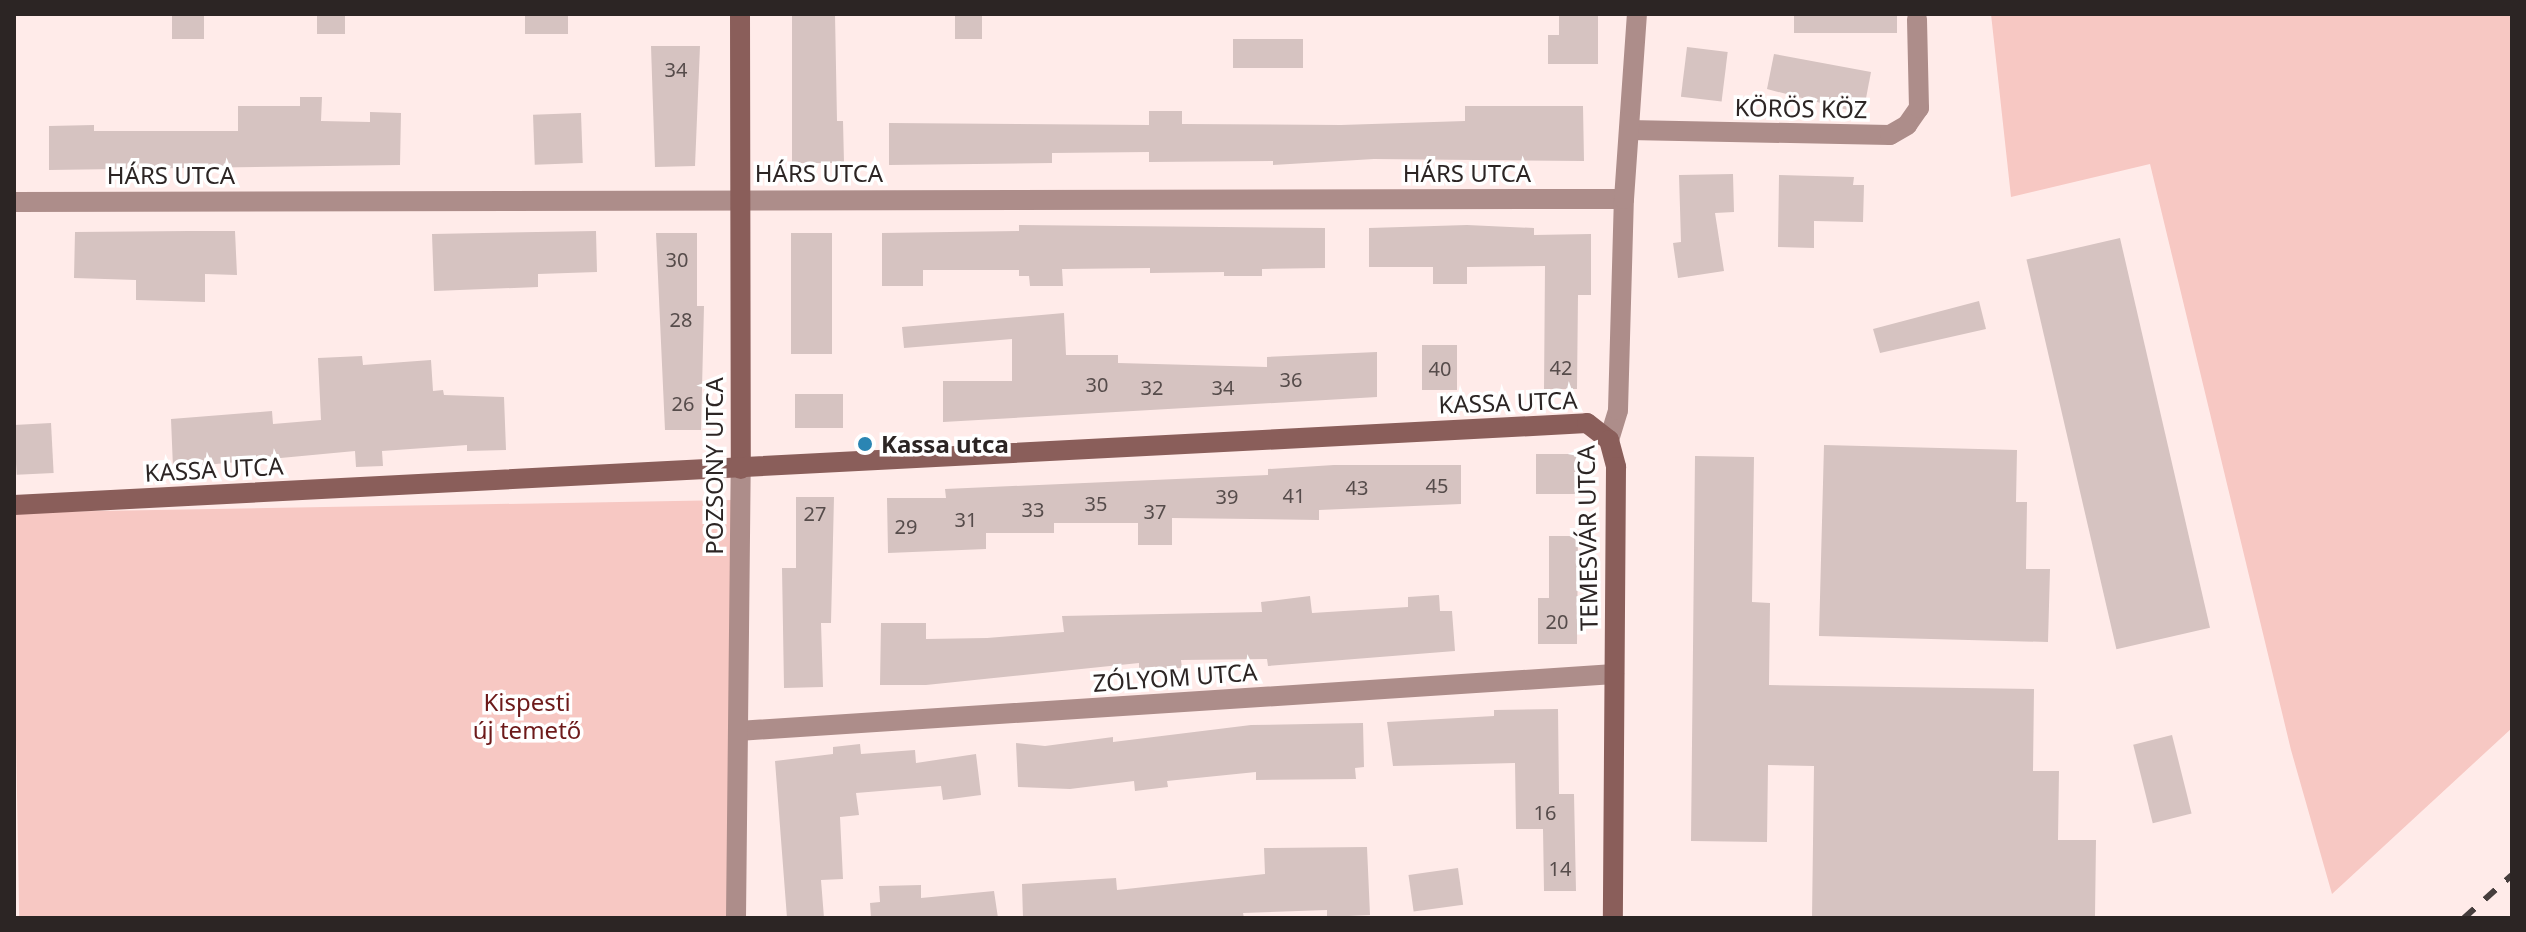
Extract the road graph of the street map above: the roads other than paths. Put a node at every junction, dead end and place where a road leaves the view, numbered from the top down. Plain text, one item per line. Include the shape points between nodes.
1 (740, 14) edge
2 (1637, 14) edge
3 (1917, 19) dead end
4 (1629, 130) junction
5 (1624, 199) junction
6 (740, 200) junction
7 (14, 202) edge
8 (1609, 440) junction
9 (741, 469) junction
10 (14, 505) edge
11 (1614, 674) junction
12 (738, 731) junction
13 (736, 918) edge
14 (1613, 918) edge

1 - 6 street, POZSONY UTCA
2 - 4 street, TEMESVÁR UTCA
3 - 4 street, KÖRÖS KÖZ via 1922,96 1912,119 1890,135
4 - 5 street, TEMESVÁR UTCA
5 - 6 street, HÁRS UTCA
5 - 8 street, TEMESVÁR UTCA via 1618,410
6 - 7 street, HÁRS UTCA
6 - 9 street, POZSONY UTCA
8 - 9 street, KASSA UTCA via 1587,423
8 - 11 street, TEMESVÁR UTCA via 1616,467
9 - 10 street, KASSA UTCA
9 - 12 street, POZSONY UTCA
11 - 12 street, ZÓLYOM UTCA
11 - 14 street, TEMESVÁR UTCA
12 - 13 street, POZSONY UTCA

